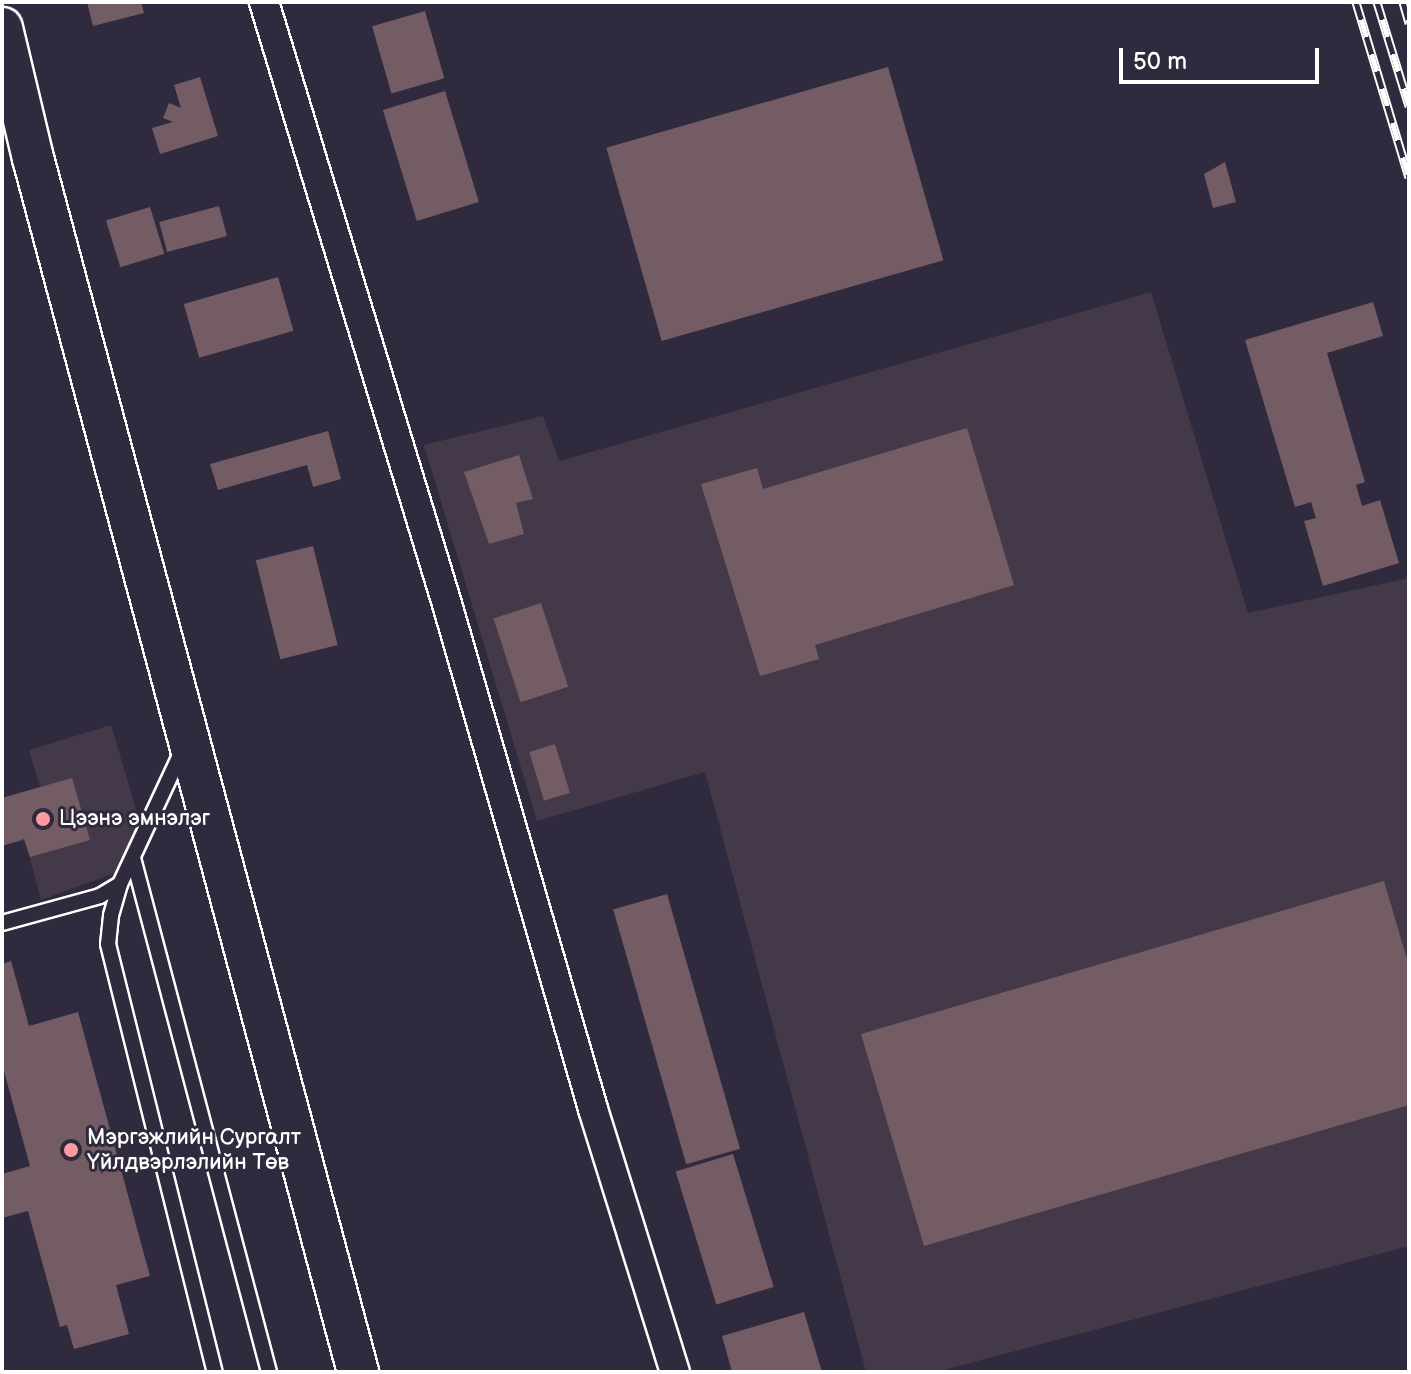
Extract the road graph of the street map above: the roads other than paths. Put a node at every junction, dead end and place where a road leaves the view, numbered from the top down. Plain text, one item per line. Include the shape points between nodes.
1 (264, 2) edge
2 (2, 28) edge
3 (190, 734) junction
4 (133, 858) junction
5 (120, 884) junction
6 (2, 923) edge
7 (215, 1372) edge
8 (269, 1372) edge
9 (358, 1372) edge
10 (675, 1372) edge

1 - 10 street
2 - 3 street
3 - 4 lane
3 - 9 street
4 - 5 lane
4 - 8 lane
5 - 6 lane via 100,896
5 - 7 lane via 109,930 112,966

